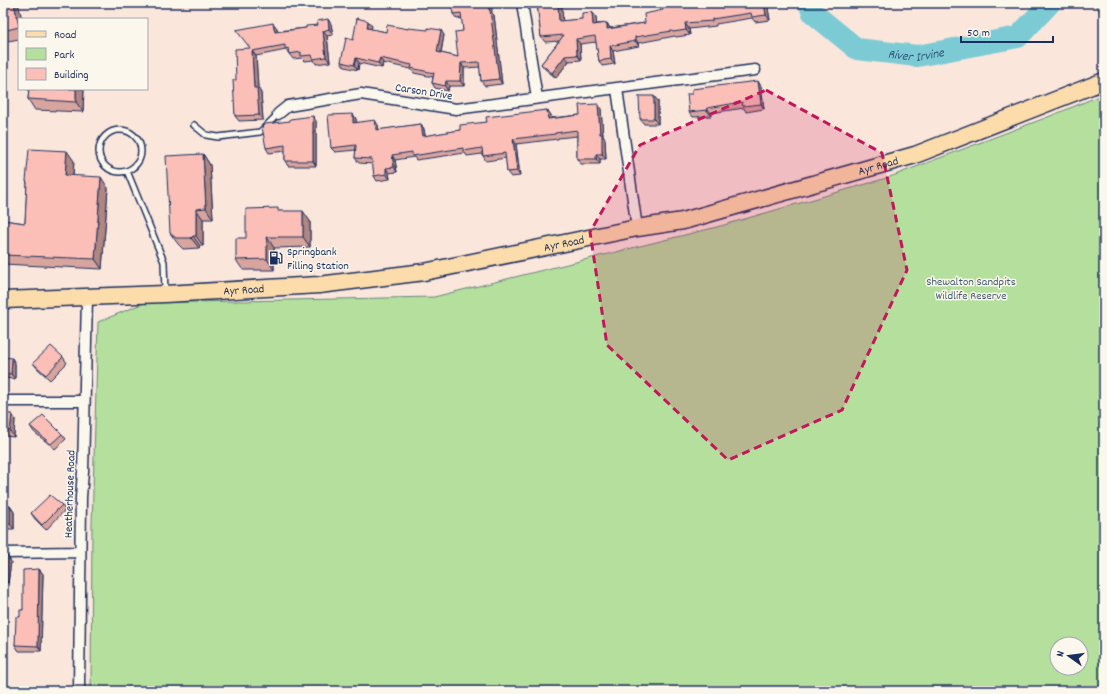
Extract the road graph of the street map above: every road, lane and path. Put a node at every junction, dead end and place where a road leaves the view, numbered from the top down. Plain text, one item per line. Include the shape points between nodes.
1 (522, 3) edge
2 (755, 70) dead end
3 (1104, 81) edge
4 (617, 89) junction
5 (537, 98) junction
6 (278, 114) joint
7 (194, 125) dead end
8 (127, 171) junction
9 (637, 228) junction
10 (165, 294) junction
11 (87, 297) junction
12 (3, 300) edge
13 (3, 401) edge
14 (84, 401) junction
15 (80, 552) junction
16 (3, 553) edge
17 (79, 691) edge

1 - 5 street
2 - 4 street, Carson Drive
3 - 9 main road, Ayr Road via 915,154 683,221
4 - 5 street, Carson Drive
4 - 9 street
5 - 6 street, Carson Drive via 456,109 361,94 288,106
6 - 7 lane via 260,132 218,136 206,134
8 - 8 lane via 113,171 107,168 99,156 99,149 105,137 117,130 130,133 139,143 140,156 133,168
8 - 10 lane via 164,262
9 - 10 main road, Ayr Road via 424,272 319,285
10 - 11 main road, Ayr Road
11 - 12 main road, Ayr Road
11 - 14 street, Heatherhouse Road
13 - 14 street
14 - 15 street, Heatherhouse Road
15 - 16 street
15 - 17 street, Heatherhouse Road

